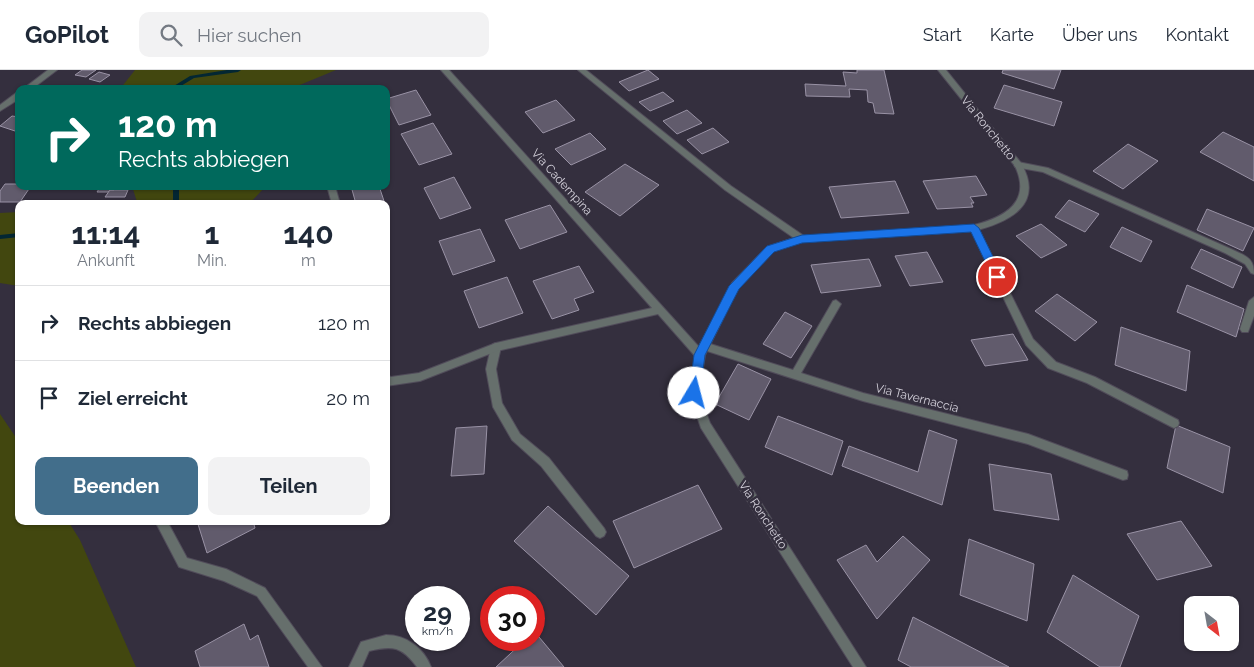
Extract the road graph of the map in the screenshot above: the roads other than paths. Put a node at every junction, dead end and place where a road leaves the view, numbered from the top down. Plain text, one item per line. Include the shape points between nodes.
1 (53, 70) edge
2 (445, 70) edge
3 (582, 70) edge
4 (942, 70) edge
5 (33, 85) edge
6 (15, 98) edge
7 (0, 109) edge
8 (1018, 165) junction
9 (974, 228) junction
10 (802, 239) junction
11 (1254, 271) edge
12 (1254, 301) edge
13 (836, 304) dead end
14 (660, 310) junction
15 (1245, 329) dead end
16 (496, 347) junction
17 (702, 350) junction
18 (795, 375) junction
19 (390, 382) edge
20 (1174, 423) dead end
21 (1123, 475) dead end
22 (163, 525) edge
23 (600, 532) dead end
24 (316, 667) edge
25 (355, 667) edge
26 (425, 667) edge
27 (860, 667) edge

1 - 5 street
2 - 14 street, Via Cadempina
3 - 10 street via 728,188
4 - 8 street, Via Ronchetto
6 - 7 street
8 - 9 street, Via Ronchetto via 1025,189 1021,200 1002,219
8 - 11 street via 1045,170 1228,251 1248,262
9 - 10 street, Via Ronchetto
9 - 20 street via 1029,342 1052,365 1091,380
10 - 17 street, Via Ronchetto via 770,249 735,286
12 - 15 street
13 - 18 street
14 - 16 street
14 - 17 street
16 - 19 street via 420,377
16 - 23 street via 491,369 497,404 516,437 545,462
17 - 18 street, Via Tavernaccia
17 - 27 street, Via Ronchetto via 694,393 705,425
18 - 21 street, Via Tavernaccia via 863,397 1028,439
22 - 24 street via 183,563 226,575 261,592
25 - 26 street via 365,646 385,640 409,646

